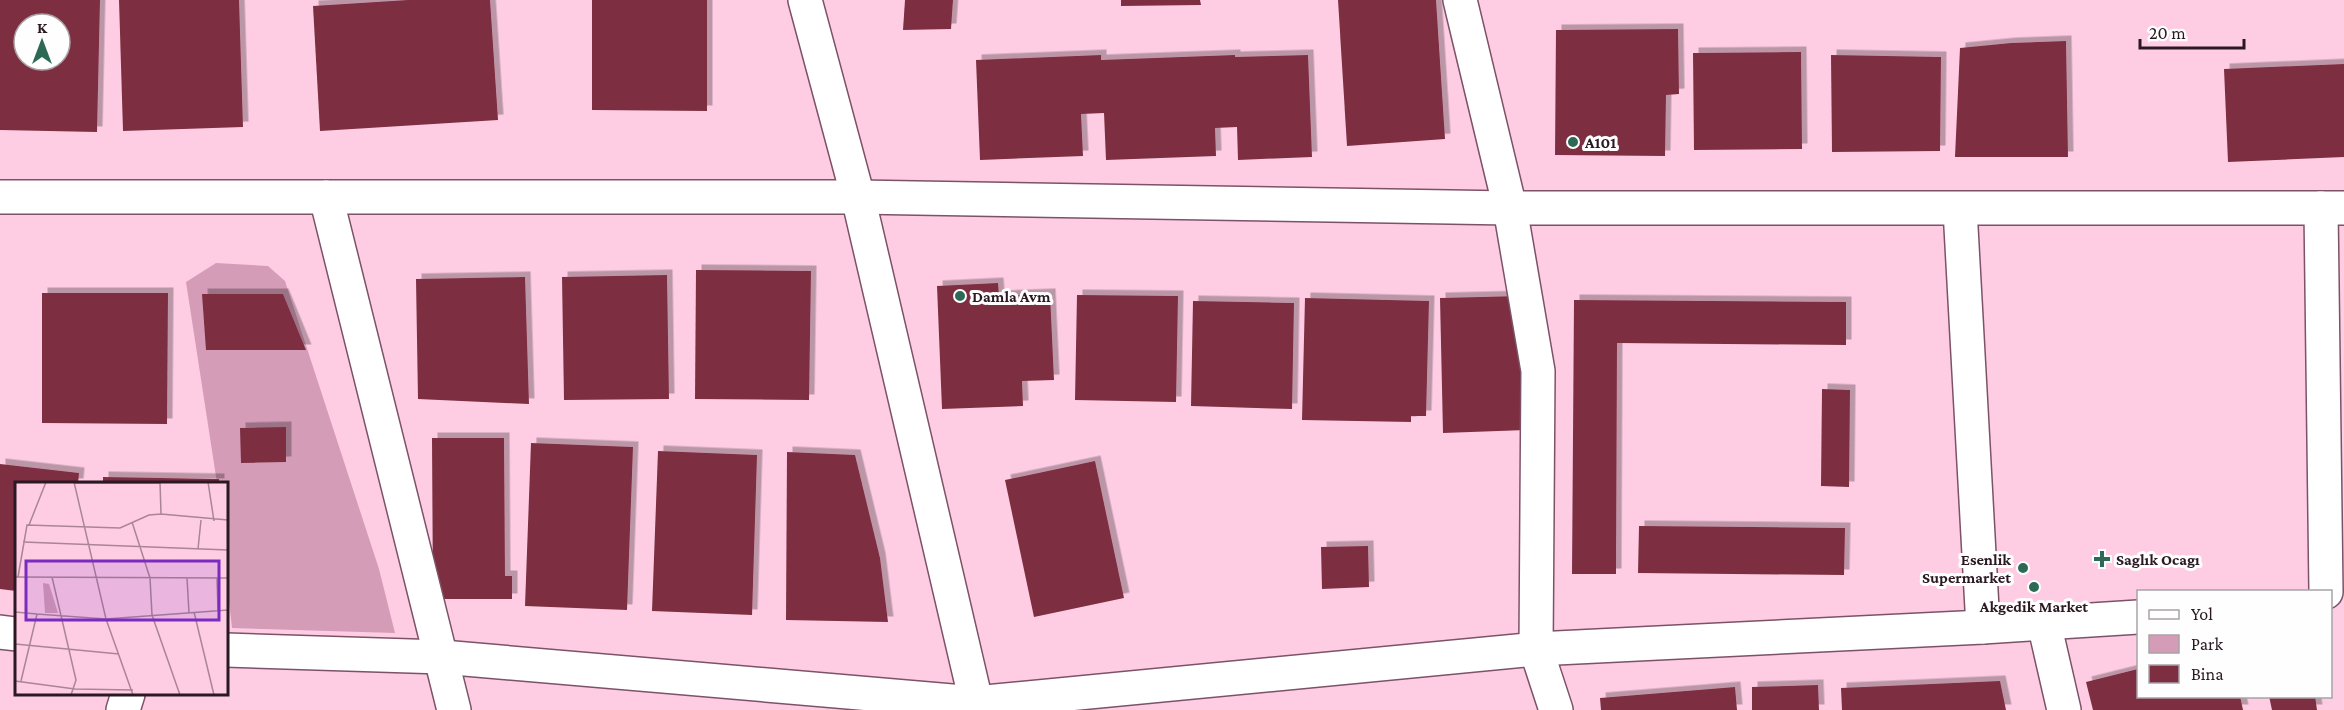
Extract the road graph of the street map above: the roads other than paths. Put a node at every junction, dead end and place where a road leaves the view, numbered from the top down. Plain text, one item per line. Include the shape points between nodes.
1 (805, 0) edge
2 (1460, 0) edge
3 (0, 197) edge
4 (326, 197) junction
5 (858, 197) junction
6 (1510, 208) junction
7 (2333, 208) edge
8 (1960, 209) junction
9 (2326, 590) edge
10 (2137, 617) edge
11 (2044, 623) junction
12 (1983, 627) junction
13 (0, 632) edge
14 (15, 634) edge
15 (1536, 649) junction
16 (228, 650) edge
17 (442, 657) junction
18 (127, 695) edge
19 (976, 706) edge
20 (123, 710) edge
21 (454, 710) edge
22 (1556, 710) edge
23 (2064, 710) edge

1 - 5 street
2 - 6 street
3 - 4 street
4 - 5 street
4 - 17 street
5 - 6 street
5 - 19 street
6 - 8 street
6 - 15 street via 1538,371
7 - 8 street
7 - 9 street
8 - 12 street
10 - 11 street
11 - 12 street
11 - 23 street
12 - 15 street
13 - 14 street
15 - 19 street
15 - 22 street
16 - 17 street
17 - 19 street
17 - 21 street
18 - 20 street

